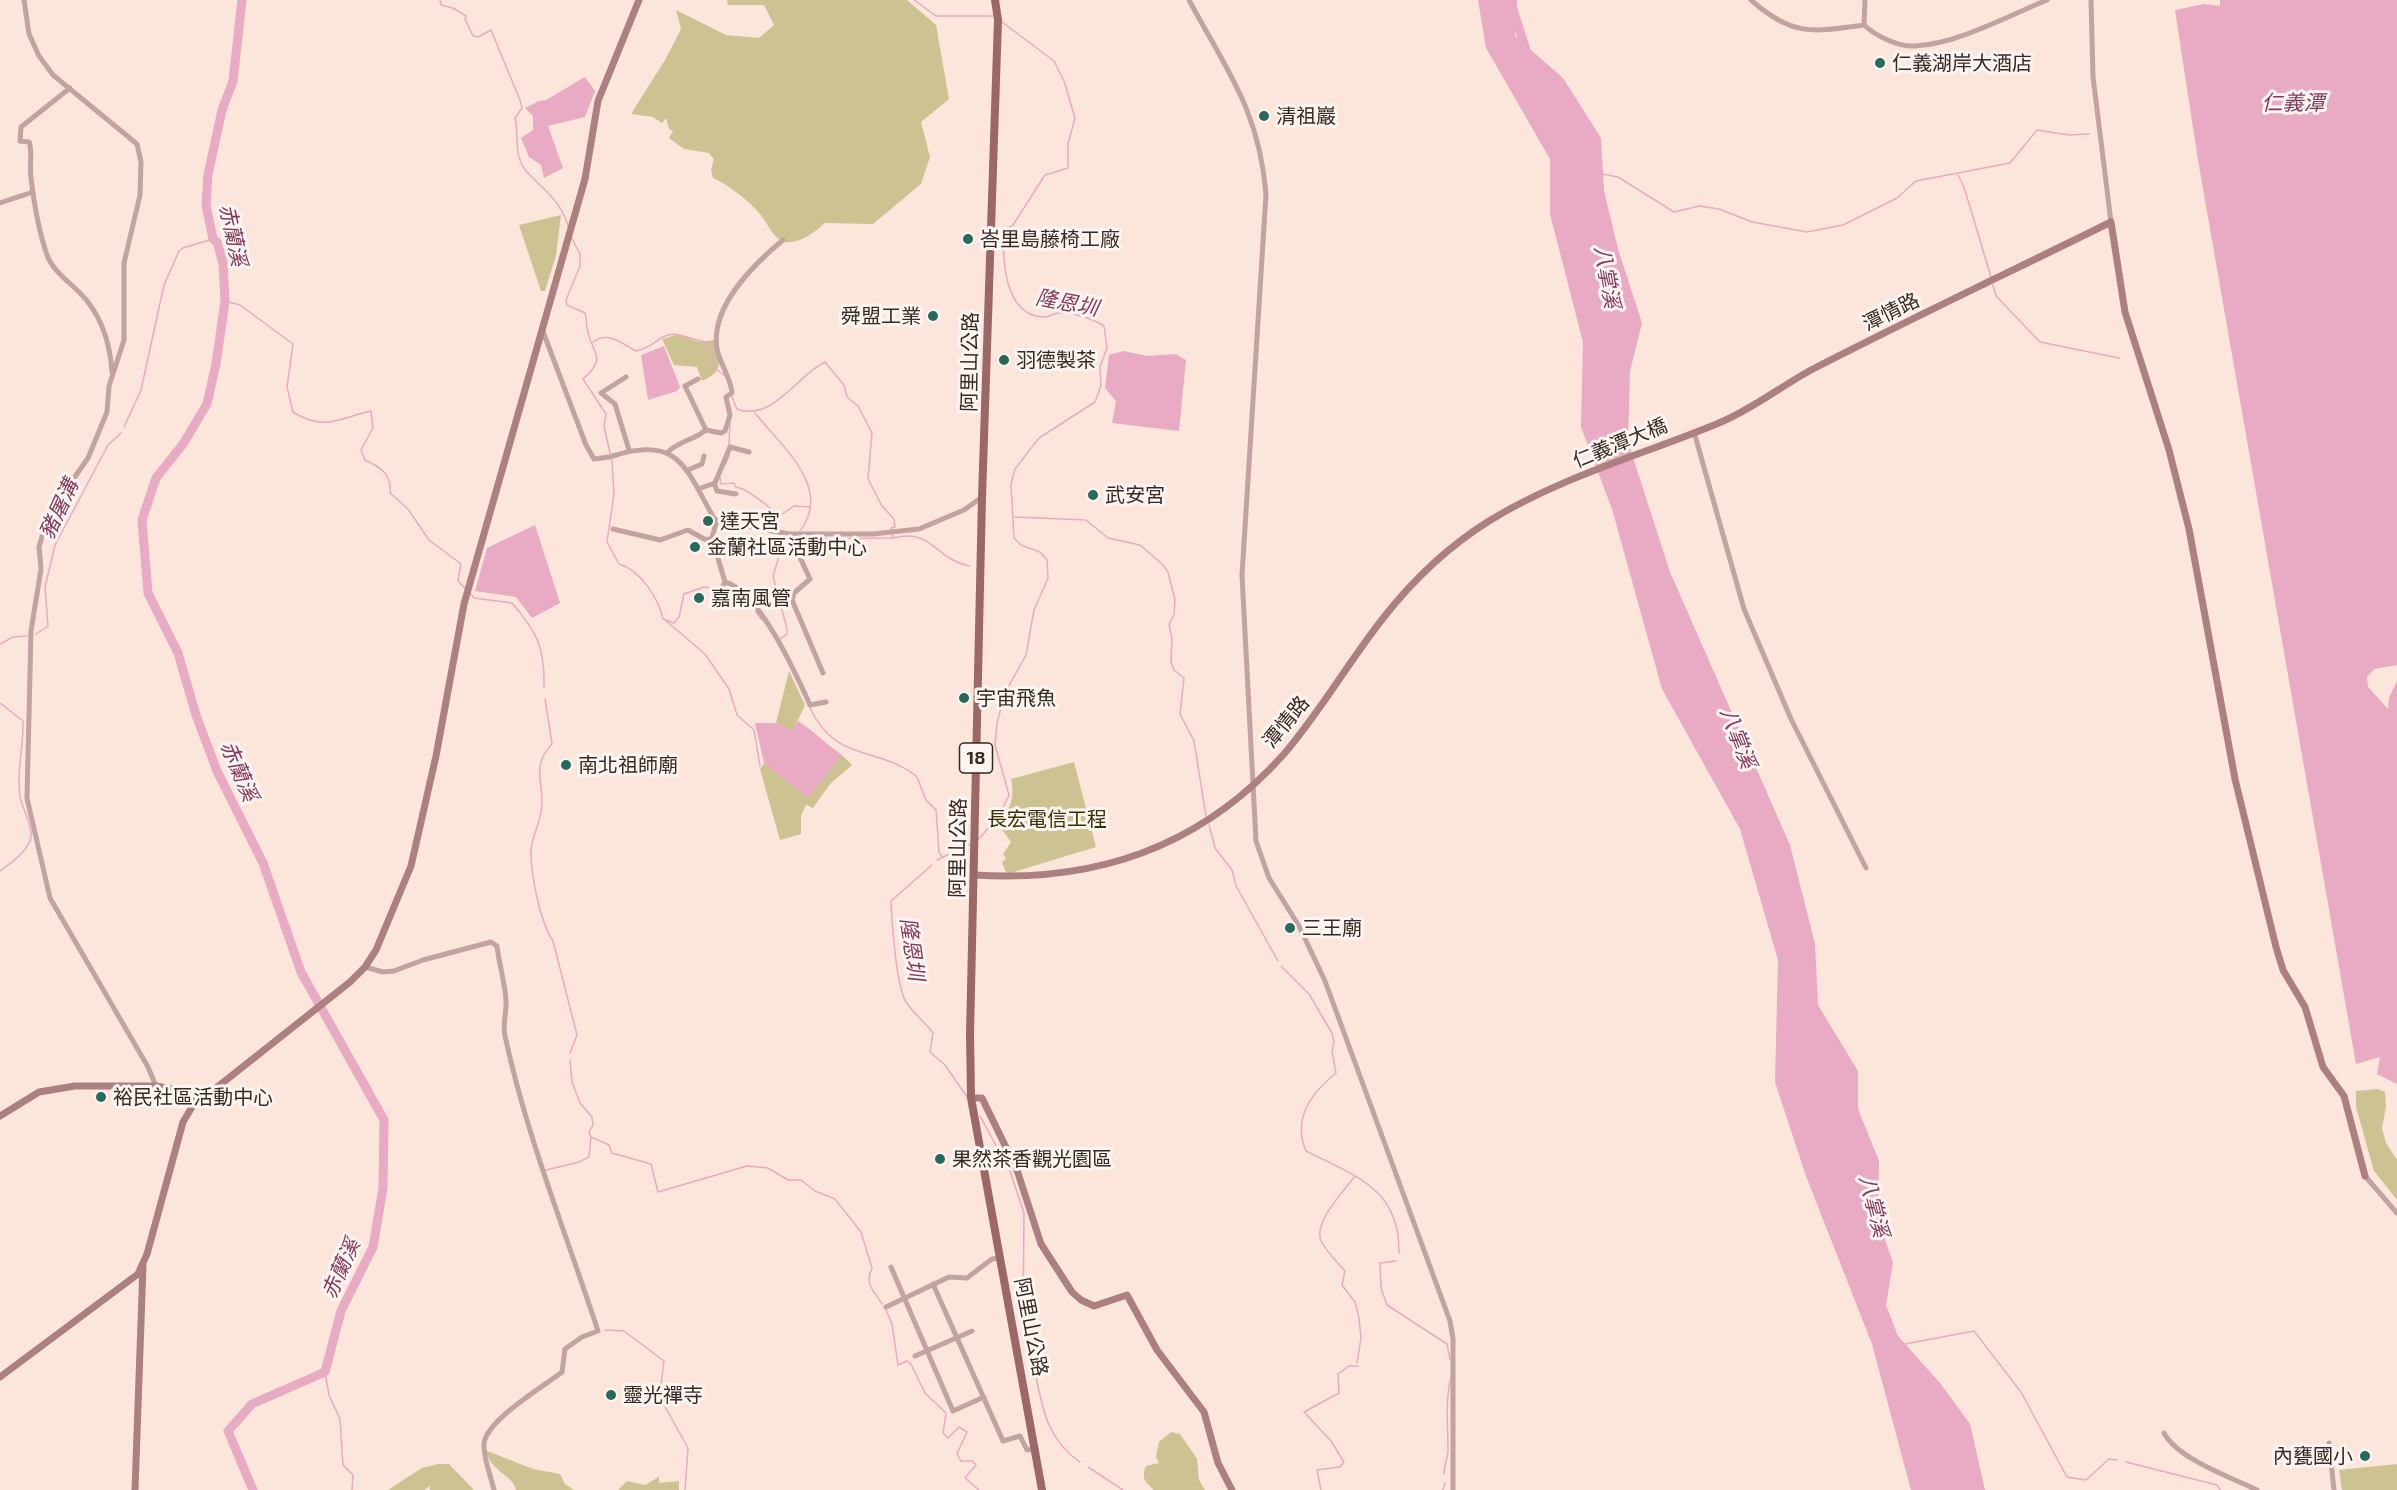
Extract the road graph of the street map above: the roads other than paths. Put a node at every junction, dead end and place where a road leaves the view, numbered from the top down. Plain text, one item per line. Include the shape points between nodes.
1 (24, 0) edge
2 (639, 0) edge
3 (994, 0) edge
4 (1189, 0) edge
5 (1751, 0) edge
6 (1865, 0) edge
7 (2047, 0) edge
8 (2091, 0) edge
9 (1864, 25) junction
10 (70, 88) junction
11 (33, 192) junction
12 (0, 203) edge
13 (2111, 222) junction
14 (783, 240) dead end
15 (542, 329) junction
16 (112, 375) junction
17 (626, 377) dead end
18 (698, 379) dead end
19 (706, 430) junction
20 (1691, 432) junction
21 (629, 450) junction
22 (668, 452) junction
23 (749, 452) dead end
24 (704, 456) dead end
25 (688, 470) junction
26 (1565, 482) joint
27 (714, 483) junction
28 (698, 489) junction
29 (736, 494) dead end
30 (982, 497) junction
31 (717, 520) junction
32 (613, 529) dead end
33 (789, 534) junction
34 (712, 538) junction
35 (724, 582) junction
36 (717, 597) dead end
37 (823, 673) dead end
38 (825, 702) dead end
39 (1253, 784) junction
40 (1866, 868) dead end
41 (974, 875) junction
42 (365, 967) junction
43 (156, 1086) junction
44 (971, 1098) junction
45 (197, 1101) junction
46 (0, 1116) edge
47 (2365, 1176) joint
48 (2397, 1213) edge
49 (1000, 1258) junction
50 (143, 1266) junction
51 (891, 1267) dead end
52 (933, 1284) junction
53 (905, 1298) junction
54 (886, 1307) dead end
55 (972, 1331) dead end
56 (957, 1338) junction
57 (927, 1351) junction
58 (915, 1356) dead end
59 (0, 1377) edge
60 (984, 1397) junction
61 (2163, 1433) dead end
62 (2329, 1443) dead end
63 (1036, 1449) junction
64 (135, 1490) edge
65 (494, 1490) edge
66 (1042, 1490) edge
67 (1232, 1490) edge
68 (1453, 1490) edge
69 (2257, 1490) edge
70 (2334, 1490) edge

1 - 10 street via 29,34 39,56 53,75
2 - 15 street via 598,102 585,179
3 - 30 main road, 阿里山公路 / 18 via 998,16
4 - 39 street via 1245,100 1264,165 1266,194 1242,575
5 - 9 street via 1798,30
6 - 9 street
7 - 9 street via 1953,38 1921,46 1894,42
8 - 13 street via 2093,77
10 - 11 street via 21,127 20,141 29,142 32,149
10 - 16 street via 136,144 141,162 140,195 124,263 124,340
11 - 12 street
11 - 16 street via 49,260 88,303 101,325 109,343
13 - 20 street, 潭情路 via 1809,371 1761,402
13 - 47 street via 2124,312 2166,440 2189,529 2235,779 2276,947 2283,969 2305,1007 2323,1068 2344,1096
14 - 19 street via 748,274 722,315 716,337 722,369 731,387 732,393 726,397 730,415 725,431
15 - 21 street via 594,459
15 - 42 street via 464,604 411,866
16 - 43 street via 107,412 88,458 54,507 39,547 41,569 31,631 27,798 50,898
17 - 21 street via 601,393 615,404
18 - 19 street via 685,386
19 - 22 street
20 - 26 street, 仁義潭大橋
20 - 40 street via 1744,609 1791,719
21 - 22 street
22 - 25 street
23 - 27 street via 730,447
24 - 25 street via 702,464
25 - 28 street
26 - 39 street, 潭情路 via 1503,513 1434,562 1385,616 1284,753
27 - 28 street
27 - 29 street via 717,491
28 - 31 street
30 - 33 street via 964,510 920,529 873,534
30 - 41 main road, 阿里山公路 / 18
31 - 33 street
31 - 34 street
32 - 34 street via 660,540 688,530 706,540
33 - 37 street via 810,579 794,593 792,600
34 - 35 street
35 - 36 street
35 - 38 street via 746,595 774,634 810,705
39 - 41 street, 潭情路 via 1206,822 1168,844 1130,858 1042,877
39 - 68 street via 1260,858 1325,981 1450,1321
41 - 44 main road, 阿里山公路 / 18
42 - 45 street
42 - 65 street via 394,971 491,942 497,946 506,1000 504,1033 522,1111 598,1331 565,1349 562,1372 489,1430 484,1446
43 - 45 street via 183,1091
43 - 46 street via 56,1088 26,1098
44 - 49 main road, 阿里山公路 / 18
44 - 67 street via 982,1098 1014,1162 1046,1253 1084,1303 1097,1306 1127,1295 1157,1350 1204,1412 1218,1463
45 - 50 street via 183,1122
47 - 48 street
49 - 52 street via 992,1259 967,1278 949,1277
49 - 63 main road, 阿里山公路 / 18
50 - 59 street via 135,1277
50 - 64 street
51 - 53 street
52 - 53 street
52 - 56 street
53 - 54 street
53 - 57 street
55 - 56 street
56 - 57 street
56 - 60 street
57 - 58 street
57 - 60 street via 953,1411
60 - 63 street via 1003,1441 1020,1436 1027,1450
61 - 69 street via 2183,1453
62 - 70 street
63 - 66 main road, 阿里山公路 / 18

